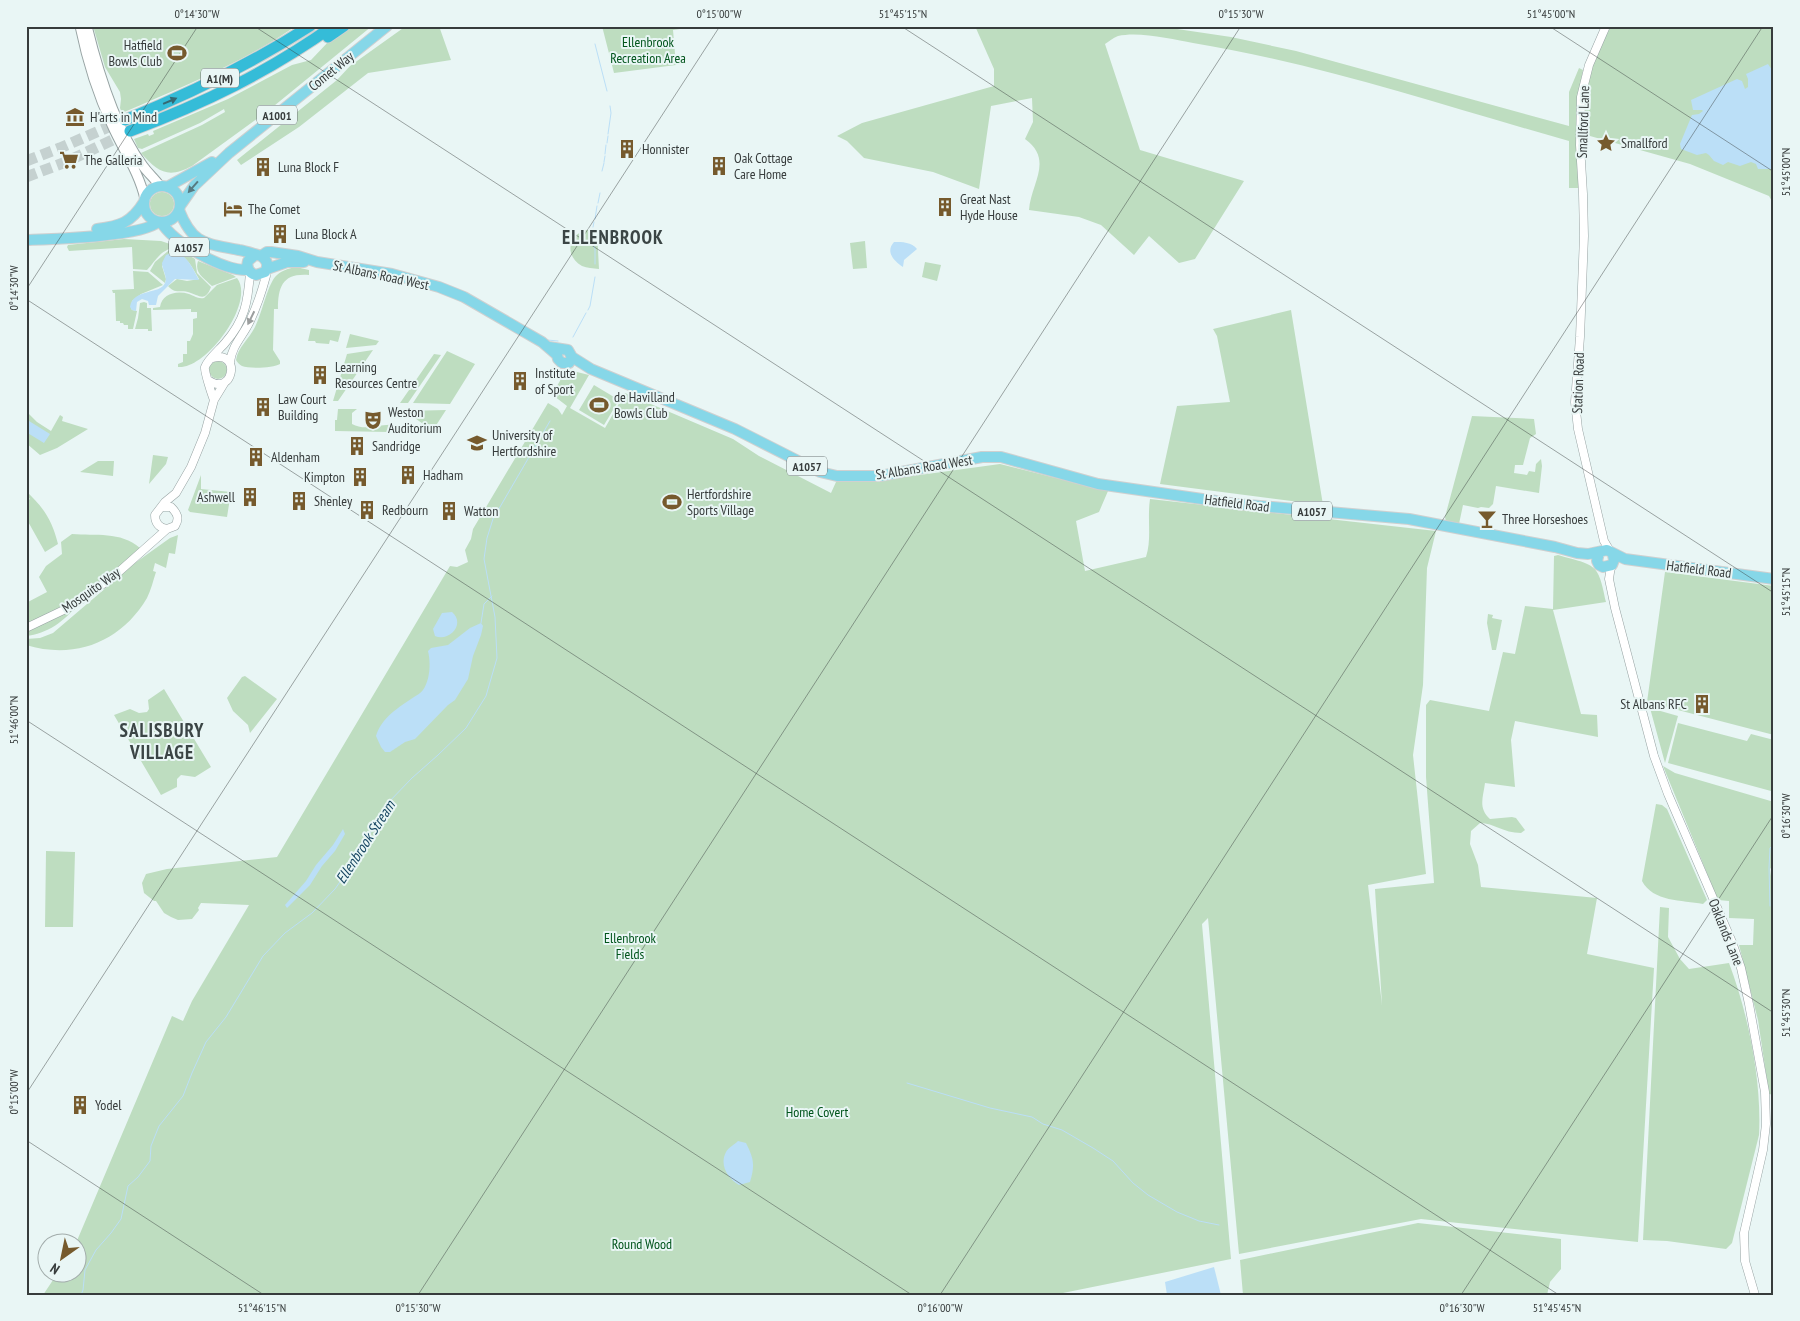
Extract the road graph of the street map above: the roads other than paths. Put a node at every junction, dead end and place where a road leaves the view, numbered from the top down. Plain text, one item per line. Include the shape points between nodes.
1 (80, 26) edge
2 (87, 26) edge
3 (310, 26) edge
4 (333, 26) edge
5 (344, 26) edge
6 (387, 26) edge
7 (1606, 26) edge
8 (216, 96) junction
9 (125, 120) tunnel mouth
10 (130, 131) tunnel mouth
11 (228, 153) junction
12 (164, 186) junction
13 (144, 200) junction
14 (179, 208) junction
15 (160, 222) junction
16 (1584, 222) joint
17 (26, 234) edge
18 (26, 240) edge
19 (258, 255) junction
20 (317, 262) junction
21 (249, 271) junction
22 (266, 271) junction
23 (212, 358) junction
24 (230, 362) junction
25 (208, 380) junction
26 (224, 382) junction
27 (214, 400) junction
28 (1046, 470) joint
29 (176, 493) junction
30 (162, 508) junction
31 (174, 510) junction
32 (156, 524) junction
33 (167, 529) junction
34 (150, 543) junction
35 (1605, 557) junction
36 (1774, 579) edge
37 (26, 628) edge
38 (1755, 1295) edge

1 - 13 main road via 96,87 140,179
2 - 12 main road via 103,84 118,121 142,165
9 -> 3 highway, A1(M) via 242,67
4 - 8 highway, A1(M) via 290,55
5 - 8 highway via 279,68 233,92
6 - 11 main road, Comet Way / A1001
7 - 16 street, Smallford Lane via 1583,85 1580,142
8 - 10 highway, A1(M)
11 - 12 main road, Comet Way / A1001
11 -> 14 main road, Comet Way / A1001 via 194,186
12 - 13 main road via 149,192
12 - 14 main road via 177,194
13 - 15 main road via 146,212
13 - 17 main road via 134,217 116,226
14 - 15 main road via 169,221
14 - 19 main road, St Albans Road West / A1057 via 195,237
15 - 18 main road via 147,228 108,235
15 - 21 main road, St Albans Road West / A1057 via 175,238 201,254
16 - 35 street, Station Road via 1576,412
19 - 20 main road, St Albans Road West / A1057 via 271,252
19 - 21 main road via 248,261
19 - 22 main road via 267,262
20 - 22 main road, St Albans Road West / A1057 via 287,262
20 - 28 main road, St Albans Road West / A1057 via 392,274 464,297 560,352 558,359 562,363 571,360 735,430 820,472 837,476 880,476 973,458 1001,457
21 - 22 main road, St Albans Road West via 257,275
21 - 23 street via 247,305 242,320
22 -> 24 street via 257,304 232,350
23 - 24 street via 222,357
23 - 25 street via 205,367
24 - 26 street via 231,375
25 - 26 street
25 - 27 street
26 - 27 street
27 - 29 street via 200,446
28 - 35 main road, Hatfield Road / A1057 via 1098,484 1237,504 1417,521
29 - 30 street
29 - 31 street
30 - 31 street
30 - 32 street via 155,515
31 - 33 street via 177,523
32 - 33 street
32 - 34 street, Mosquito Way
33 - 34 street, Mosquito Way
34 - 37 street, Mosquito Way via 113,577 70,607
35 - 36 main road, Hatfield Road / A1057
35 - 38 street, Oaklands Lane via 1654,756 1732,942 1749,1004 1765,1092 1766,1124 1744,1233 1745,1261

